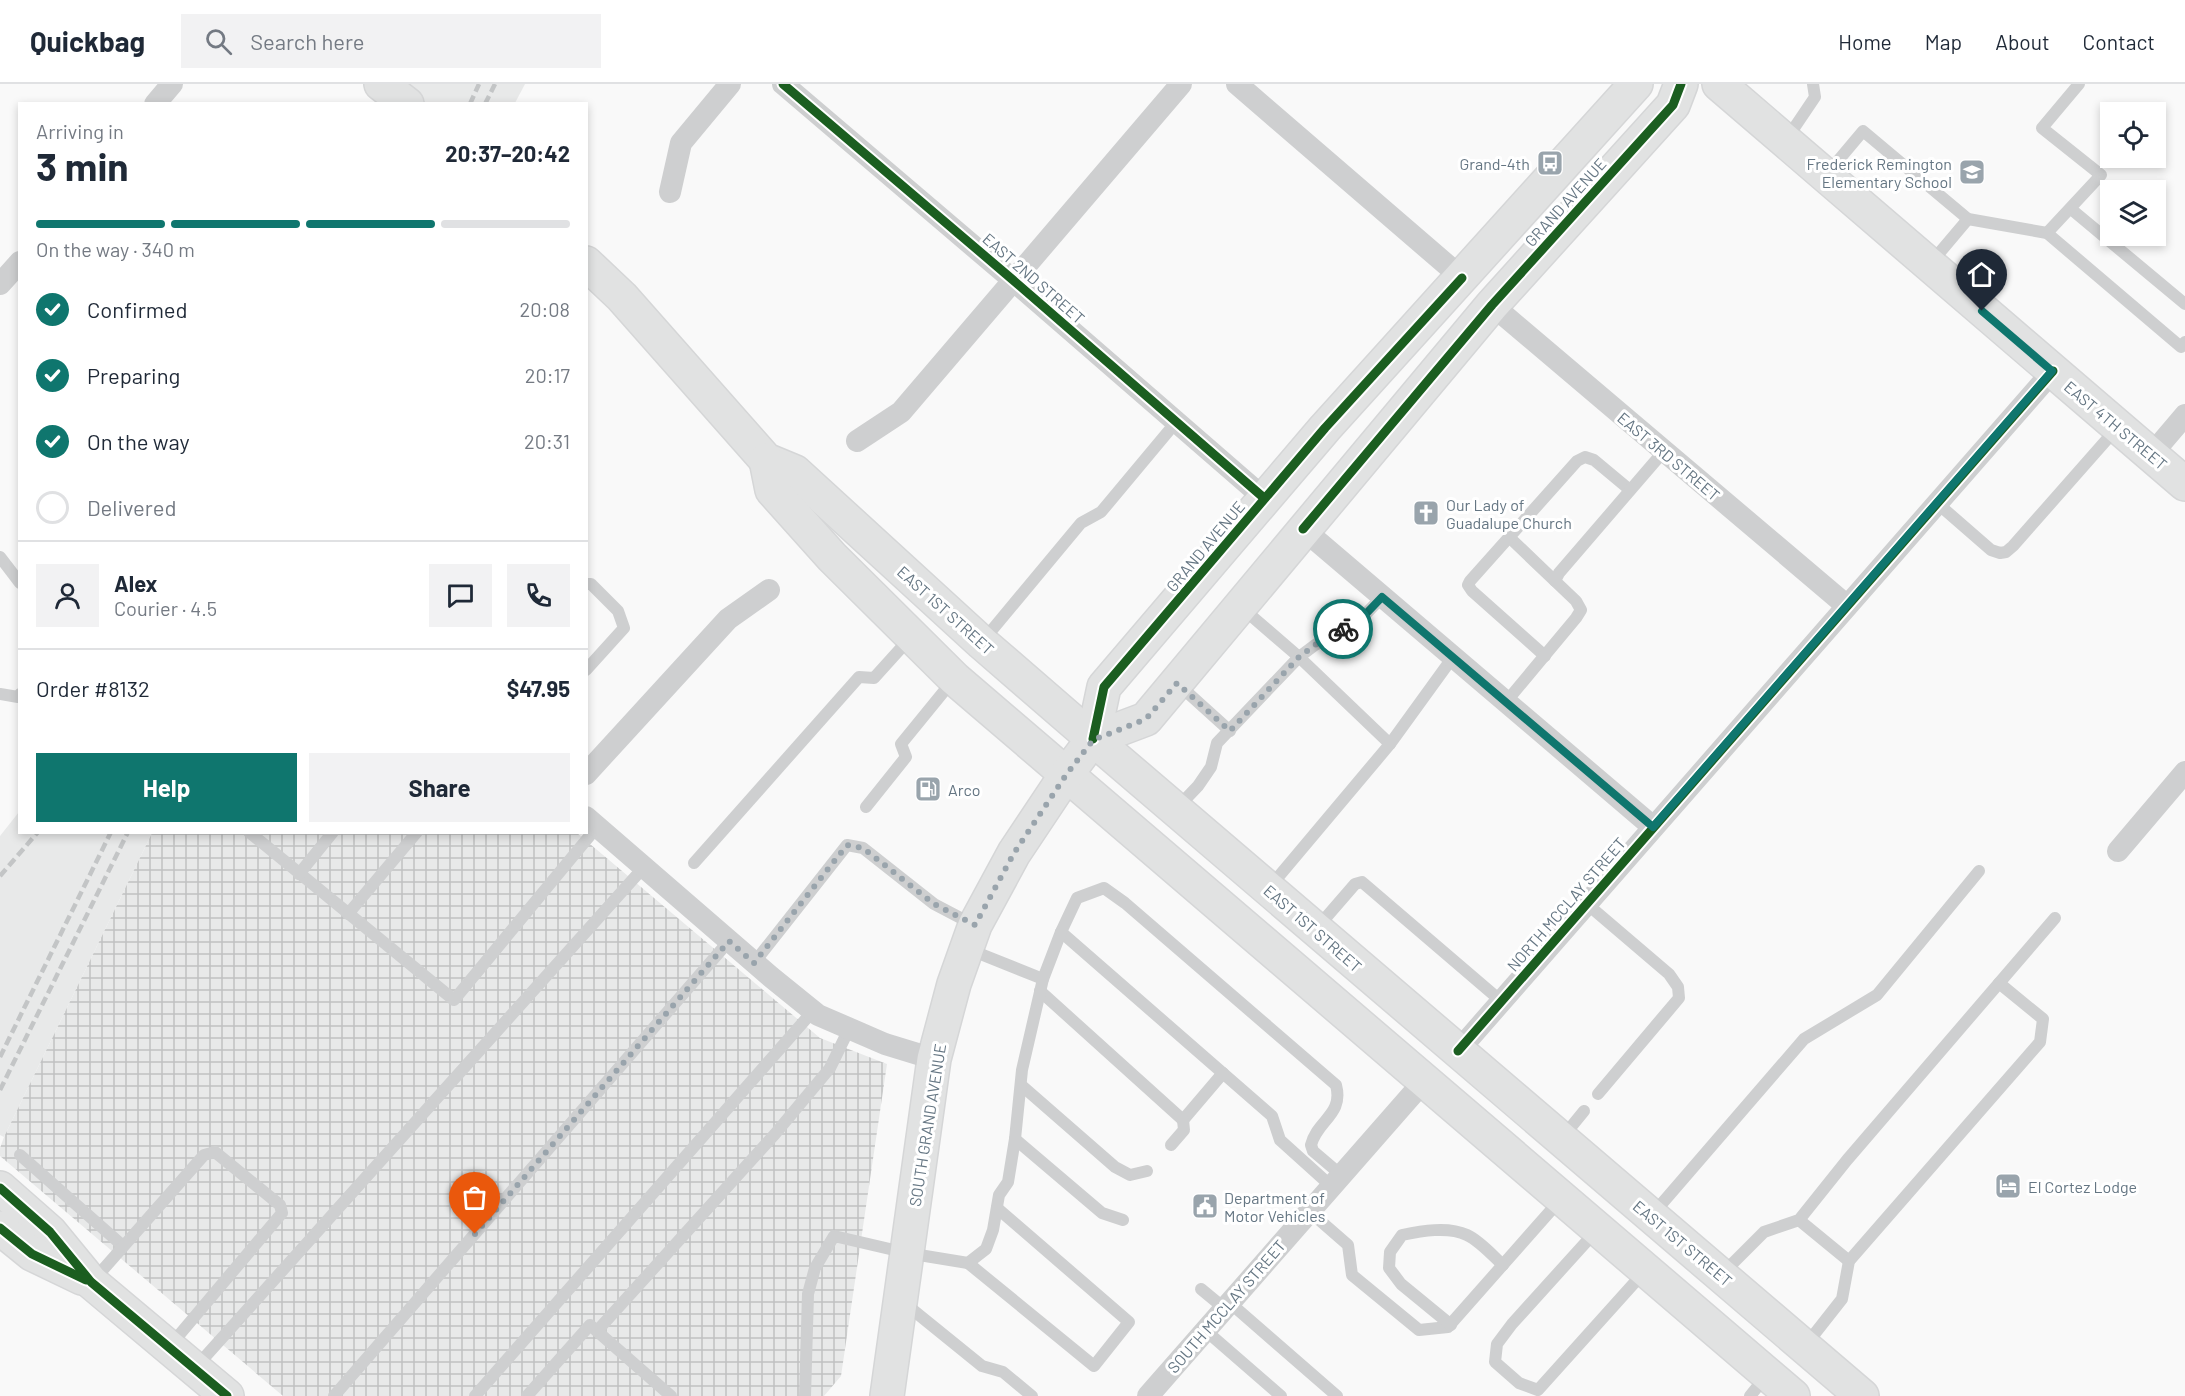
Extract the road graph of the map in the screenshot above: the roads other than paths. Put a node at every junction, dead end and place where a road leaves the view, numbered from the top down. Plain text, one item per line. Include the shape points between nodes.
1 (172, 84) edge
2 (381, 84) edge
3 (730, 84) edge
4 (783, 84) edge
5 (1181, 84) edge
6 (1237, 84) edge
7 (1636, 84) edge
8 (1681, 84) edge
9 (1719, 84) edge
10 (1813, 84) edge
11 (2079, 84) edge
12 (157, 102) edge
13 (404, 102) edge
14 (1785, 141) junction
15 (1825, 176) junction
16 (670, 192) dead end
17 (2071, 209) junction
18 (1968, 219) junction
19 (2047, 233) junction
20 (588, 265) edge
21 (1929, 265) junction
22 (1462, 278) junction
23 (1013, 280) junction
24 (2185, 304) edge
25 (1492, 305) junction
26 (2185, 342) edge
27 (2052, 371) junction
28 (2185, 415) edge
29 (1177, 421) junction
30 (2118, 426) junction
31 (857, 441) dead end
32 (1664, 451) junction
33 (2151, 455) junction
34 (766, 460) junction
35 (2185, 484) edge
36 (1629, 490) junction
37 (1264, 498) junction
38 (1937, 503) junction
39 (1303, 530) junction
40 (1509, 537) junction
41 (0, 557) edge
42 (18, 580) edge
43 (1555, 581) junction
44 (588, 585) edge
45 (769, 590) dead end
46 (1382, 597) junction
47 (1240, 606) junction
48 (1847, 606) junction
49 (911, 636) junction
50 (982, 643) junction
51 (1545, 656) junction
52 (1299, 657) junction
53 (1453, 657) junction
54 (588, 668) edge
55 (955, 679) junction
56 (1177, 683) junction
57 (0, 694) edge
58 (18, 697) edge
59 (1506, 702) junction
60 (1230, 731) junction
61 (1093, 740) junction
62 (1390, 744) junction
63 (588, 772) edge
64 (2185, 772) edge
65 (1066, 775) junction
66 (866, 807) dead end
67 (1175, 810) junction
68 (592, 822) edge
69 (1653, 827) junction
70 (251, 834) edge
71 (331, 834) edge
72 (415, 834) edge
73 (583, 834) edge
74 (2118, 851) dead end
75 (694, 863) dead end
76 (644, 867) junction
77 (1979, 871) dead end
78 (299, 874) junction
79 (1268, 889) junction
80 (1587, 904) junction
81 (348, 914) junction
82 (2055, 918) dead end
83 (1316, 930) junction
84 (1061, 932) junction
85 (971, 937) junction
86 (729, 941) junction
87 (754, 963) junction
88 (1999, 983) junction
89 (1041, 985) junction
90 (1501, 1001) junction
91 (813, 1011) junction
92 (849, 1029) junction
93 (1458, 1051) junction
94 (934, 1059) junction
95 (1223, 1073) junction
96 (1424, 1081) junction
97 (1021, 1085) junction
98 (1598, 1094) dead end
99 (1584, 1111) dead end
100 (1183, 1120) junction
101 (1015, 1139) junction
102 (1562, 1139) junction
103 (1171, 1145) dead end
104 (20, 1155) dead end
105 (1147, 1171) dead end
106 (1602, 1174) junction
107 (1336, 1180) junction
108 (0, 1188) edge
109 (1562, 1198) junction
110 (997, 1208) junction
111 (1309, 1211) junction
112 (1651, 1215) junction
113 (1123, 1220) dead end
114 (1799, 1220) junction
115 (1598, 1229) junction
116 (7, 1238) edge
117 (123, 1246) junction
118 (907, 1253) junction
119 (1849, 1261) junction
120 (968, 1263) junction
121 (1503, 1265) junction
122 (1646, 1270) junction
123 (1721, 1275) junction
124 (91, 1282) junction
125 (1201, 1289) dead end
126 (900, 1300) junction
127 (1227, 1305) junction
128 (1451, 1325) junction
129 (1205, 1330) junction
130 (597, 1331) junction
131 (169, 1347) junction
132 (1804, 1347) junction
133 (194, 1369) junction
134 (1758, 1385) edge
135 (226, 1396) edge
136 (334, 1396) edge
137 (475, 1396) edge
138 (527, 1396) edge
139 (672, 1396) edge
140 (805, 1396) edge
141 (887, 1396) edge
142 (1032, 1396) edge
143 (1148, 1396) edge
144 (1281, 1396) edge
145 (1337, 1396) edge
146 (1793, 1396) edge
147 (1862, 1396) edge

1 - 12 street
2 - 13 main road
3 - 16 street via 681,143
4 - 23 street, EAST 2ND STREET
5 - 23 street
6 - 22 street
7 - 22 main road, GRAND AVENUE
8 - 25 main road, GRAND AVENUE via 1673,105
9 - 14 main road, EAST 4TH STREET
10 - 14 lane via 1815,97
11 - 17 lane via 2042,128 2101,175
14 - 15 main road, EAST 4TH STREET
15 - 18 lane via 1863,131
15 - 21 main road, EAST 4TH STREET
17 - 19 lane
17 - 24 lane
18 - 19 lane
18 - 21 lane
19 - 26 lane via 2181,347
20 - 34 main road, EAST 1ST STREET via 622,297
21 - 27 main road, EAST 4TH STREET
22 - 37 main road, GRAND AVENUE
23 - 29 street, EAST 2ND STREET
23 - 31 street via 901,412
25 - 32 street, EAST 3RD STREET
25 - 39 main road, GRAND AVENUE
27 - 30 main road, EAST 4TH STREET
27 - 38 street, NORTH MCCLAY STREET
28 - 33 street
29 - 37 street, EAST 2ND STREET
29 - 50 lane via 1101,512 1081,523
30 - 33 main road, EAST 4TH STREET
30 - 38 lane via 2006,552 1991,550
32 - 36 lane
32 - 48 street, EAST 3RD STREET
33 - 35 main road, EAST 4TH STREET
34 - 49 main road via 772,490
34 - 50 main road, EAST 1ST STREET via 795,472
36 - 40 lane via 1594,459 1585,457 1577,461
36 - 43 lane
37 - 61 main road, GRAND AVENUE via 1104,687
38 - 48 street, NORTH MCCLAY STREET
39 - 46 street
39 - 47 main road, GRAND AVENUE
40 - 43 lane
40 - 51 lane via 1468,585
41 - 42 lane
43 - 51 lane via 1581,610
44 - 54 lane via 618,611 624,628
45 - 63 street via 728,619
46 - 52 lane via 1360,620
46 - 53 street
47 - 52 lane
47 - 56 main road, GRAND AVENUE
48 - 69 street, NORTH MCCLAY STREET
49 - 55 main road
49 - 75 lane via 874,678 859,677
50 - 61 main road, EAST 1ST STREET
51 - 59 lane
52 - 60 lane
52 - 62 lane
53 - 59 street
53 - 62 lane
55 - 65 main road
55 - 66 lane via 901,744 906,758
56 - 60 lane
56 - 61 main road, GRAND AVENUE via 1146,719
57 - 58 lane
59 - 69 street
60 - 67 lane via 1217,743 1211,767 1198,786
61 - 65 main road, GRAND AVENUE
61 - 67 main road, EAST 1ST STREET
62 - 79 lane
64 - 74 street
65 - 85 main road, SOUTH GRAND AVENUE via 1014,853
65 - 96 main road
67 - 79 main road, EAST 1ST STREET
68 - 76 street
69 - 80 street, NORTH MCCLAY STREET
70 - 78 lane
71 - 78 lane
72 - 81 lane
73 - 81 lane via 454,1000
76 - 86 street
76 - 133 lane
77 - 112 lane via 1877,995 1804,1039
78 - 81 lane
79 - 83 main road, EAST 1ST STREET
80 - 90 street, NORTH MCCLAY STREET
80 - 98 lane via 1669,974 1678,987 1679,998
82 - 88 lane
83 - 90 lane via 1355,884 1362,882
83 - 93 main road, EAST 1ST STREET
84 - 89 lane
84 - 95 lane
84 - 107 lane via 1077,898 1104,888 1336,1085 1339,1097 1335,1109 1317,1130 1311,1146
85 - 87 lane via 863,848 847,845
85 - 89 lane
85 - 94 main road, SOUTH GRAND AVENUE
86 - 87 street
86 - 136 lane
87 - 91 street
88 - 114 lane
88 - 119 lane via 2043,1019 2040,1042
89 - 97 lane
89 - 100 lane
90 - 93 street, NORTH MCCLAY STREET
91 - 92 street
91 - 137 lane
92 - 94 street
92 - 130 lane via 830,1068 775,1134
93 - 102 main road, EAST 1ST STREET
94 - 118 main road, SOUTH GRAND AVENUE
95 - 100 lane
95 - 107 lane via 1272,1116 1280,1140
96 - 106 main road via 1444,1075 1469,1082
96 - 107 street, SOUTH MCCLAY STREET
96 - 109 main road
97 - 101 lane
97 - 105 lane via 1115,1167 1130,1175
99 - 102 lane
100 - 103 lane via 1184,1130
101 - 110 lane via 1008,1182 999,1195
101 - 113 lane via 1102,1214
102 - 106 main road, EAST 1ST STREET
104 - 117 lane
106 - 112 main road, EAST 1ST STREET
107 - 111 street, SOUTH MCCLAY STREET
108 - 124 main road via 50,1232
109 - 115 main road
109 - 121 lane
110 - 120 lane via 986,1249
110 - 120 lane via 1129,1322 1094,1366
111 - 127 street, SOUTH MCCLAY STREET
111 - 128 lane via 1348,1245 1352,1275 1419,1330
112 - 123 main road, EAST 1ST STREET
114 - 119 lane
114 - 123 lane via 1764,1232
115 - 122 main road
115 - 122 lane via 1497,1344 1495,1362 1518,1383 1538,1390
116 - 124 main road
117 - 124 lane
117 - 131 lane via 204,1155 215,1152 279,1205 282,1213
118 - 120 lane
118 - 126 main road, SOUTH GRAND AVENUE
118 - 140 lane via 834,1236 815,1268 808,1294
119 - 132 lane via 1842,1299
121 - 128 lane
121 - 128 lane via 1469,1235 1460,1232 1427,1230 1402,1235 1390,1252 1389,1268 1401,1284
122 - 134 main road
123 - 132 main road, EAST 1ST STREET
124 - 131 main road
125 - 127 lane
126 - 141 main road, SOUTH GRAND AVENUE
126 - 142 lane via 982,1366 1003,1372
127 - 129 street, SOUTH MCCLAY STREET
127 - 145 lane
129 - 143 street, SOUTH MCCLAY STREET
129 - 144 lane
130 - 138 lane via 590,1325
130 - 139 lane
131 - 133 main road
132 - 147 main road, EAST 1ST STREET
133 - 135 main road
134 - 146 main road

